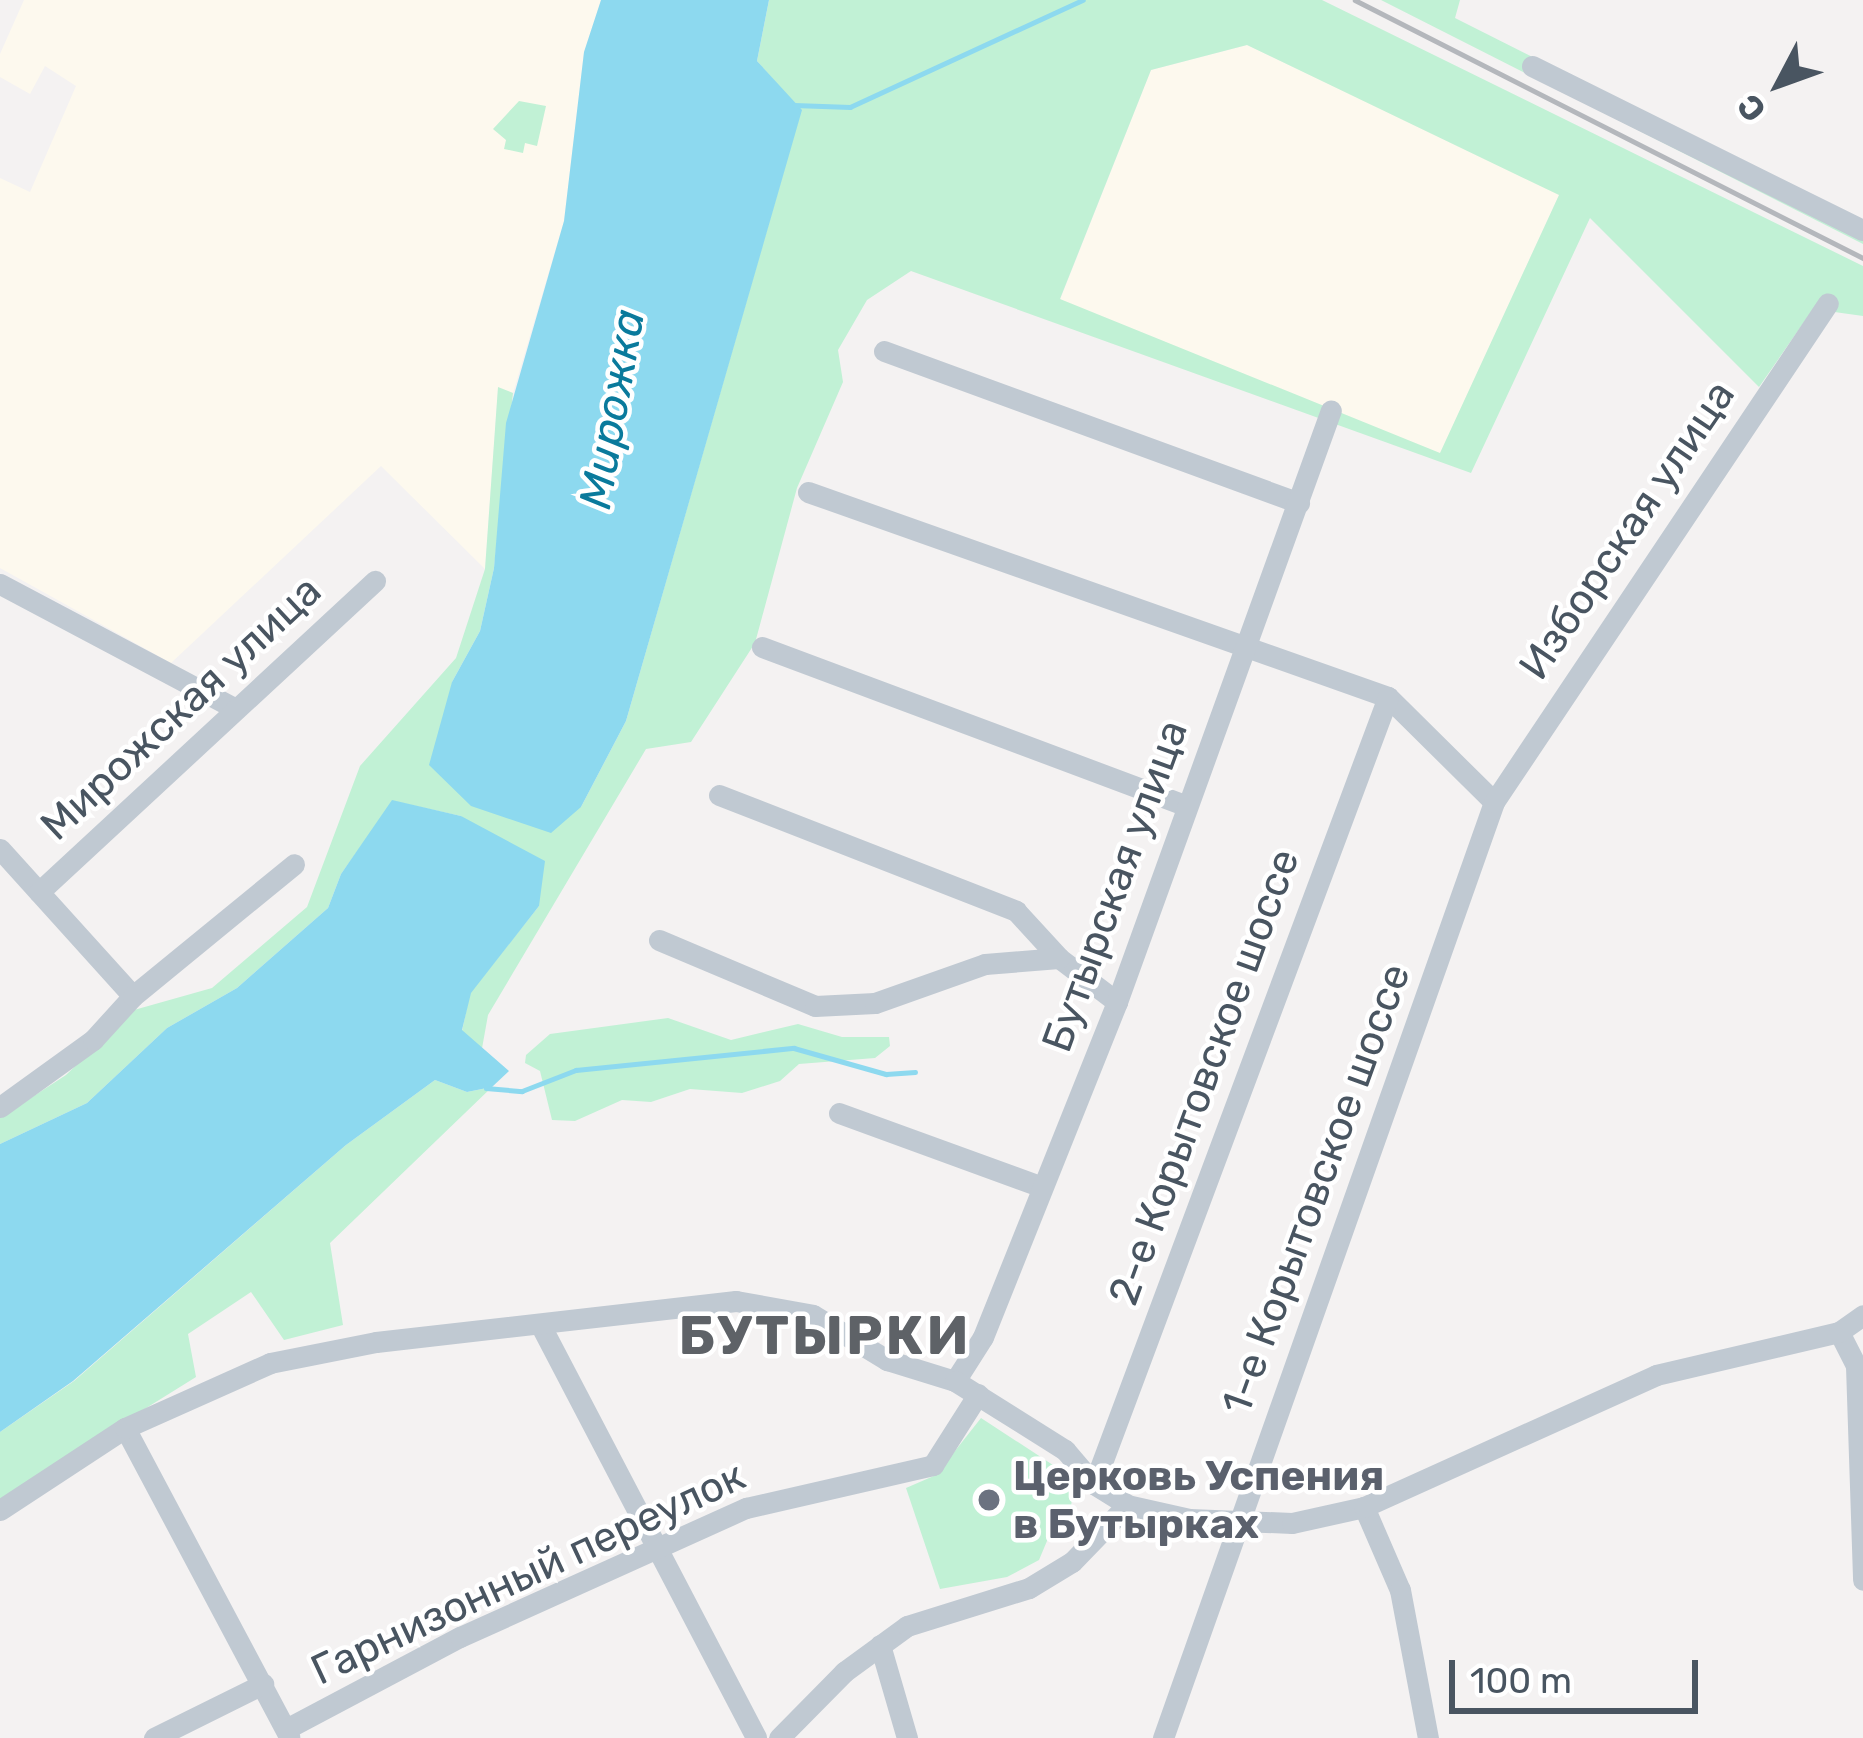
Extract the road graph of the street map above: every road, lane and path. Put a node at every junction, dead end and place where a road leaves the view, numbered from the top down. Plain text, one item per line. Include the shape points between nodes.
1 (1532, 66) dead end
2 (1863, 230) edge
3 (1828, 303) dead end
4 (884, 350) dead end
5 (1331, 410) dead end
6 (808, 492) dead end
7 (1299, 502) junction
8 (375, 581) dead end
9 (0, 584) edge
10 (762, 647) dead end
11 (1243, 651) junction
12 (1388, 698) junction
13 (236, 709) junction
14 (719, 795) dead end
15 (1494, 802) junction
16 (1185, 806) junction
17 (0, 849) edge
18 (294, 864) dead end
19 (39, 892) junction
20 (659, 940) dead end
21 (1059, 958) junction
22 (133, 995) junction
23 (1117, 1002) junction
24 (0, 1107) edge
25 (839, 1113) dead end
26 (1042, 1187) junction
27 (1863, 1315) edge
28 (542, 1328) junction
29 (1839, 1332) junction
30 (955, 1381) junction
31 (978, 1394) junction
32 (125, 1428) junction
33 (1094, 1484) junction
34 (1127, 1504) junction
35 (1364, 1508) junction
36 (0, 1510) edge
37 (1238, 1521) junction
38 (658, 1547) junction
39 (1863, 1580) edge
40 (880, 1646) junction
41 (263, 1684) junction
42 (288, 1734) edge
43 (154, 1738) edge
44 (756, 1738) edge
45 (779, 1738) edge
46 (908, 1738) edge
47 (1163, 1738) edge
48 (1428, 1738) edge

1 - 2 street
3 - 15 street, Изборская улица
4 - 7 street
5 - 7 street, Бутырская улица
6 - 11 street
7 - 11 street, Бутырская улица
8 - 13 street, Мирожская улица
9 - 13 street
10 - 16 street
11 - 12 street
11 - 16 street, Бутырская улица
12 - 15 street
12 - 33 street, 2-е Корытовское шоссе
13 - 19 street, Мирожская улица
14 - 21 street via 1016,911
15 - 37 street, 1-е Корытовское шоссе
16 - 23 street, Бутырская улица
17 - 19 street, Мирожская улица
18 - 22 street
19 - 22 street, Мирожская улица
20 - 21 street via 815,1006 875,1003 985,964
21 - 23 street
22 - 24 street via 94,1040
23 - 26 street, Бутырская улица
25 - 26 street
26 - 30 street, Бутырская улица via 983,1337
27 - 29 street
28 - 30 street via 736,1301 813,1315 887,1360
28 - 32 street via 376,1342 270,1363
28 - 38 street
29 - 35 street via 1656,1375
29 - 39 street via 1856,1366
30 - 31 street
31 - 33 street via 1065,1450
31 - 38 street, Гарнизонный переулок via 933,1465 746,1508
32 - 36 street
32 - 41 street
33 - 34 street
34 - 37 street
34 - 40 street via 1072,1562 1029,1588 936,1612
35 - 37 street via 1292,1523
35 - 48 street via 1400,1590
37 - 47 street, 1-е Корытовское шоссе
38 - 42 street, Гарнизонный переулок
38 - 44 street
40 - 45 street
40 - 46 street
41 - 42 street
41 - 43 street, Гарнизонный переулок

